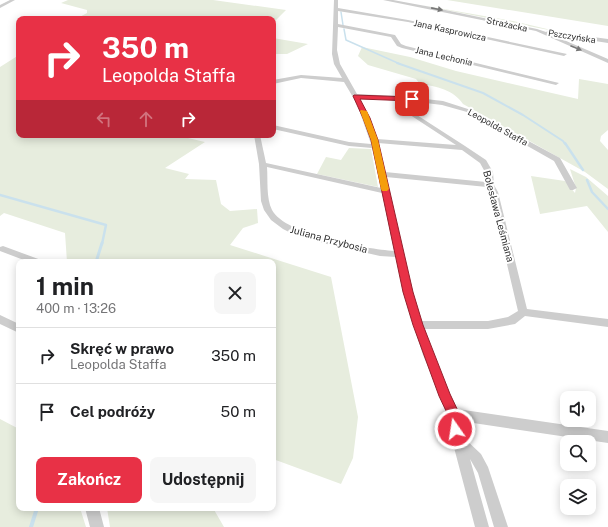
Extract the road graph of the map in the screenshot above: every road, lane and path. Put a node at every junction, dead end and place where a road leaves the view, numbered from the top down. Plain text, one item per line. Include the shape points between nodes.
1 (13, 0) edge
2 (332, 0) edge
3 (336, 0) edge
4 (385, 0) edge
5 (401, 1) edge
6 (0, 7) edge
7 (336, 9) junction
8 (336, 25) junction
9 (537, 30) junction
10 (608, 41) edge
11 (564, 54) dead end
12 (608, 61) edge
13 (346, 80) junction
14 (276, 81) edge
15 (556, 84) dead end
16 (356, 96) junction
17 (399, 98) junction
18 (276, 128) edge
19 (259, 138) edge
20 (375, 144) junction
21 (464, 148) junction
22 (263, 164) junction
23 (382, 174) junction
24 (490, 185) junction
25 (573, 188) dead end
26 (385, 191) junction
27 (3, 249) dead end
28 (400, 254) junction
29 (30, 259) edge
30 (523, 312) junction
31 (0, 319) edge
32 (608, 323) edge
33 (418, 325) junction
34 (16, 327) edge
35 (453, 413) junction
36 (608, 437) edge
37 (458, 440) junction
38 (93, 511) edge
39 (97, 527) edge
40 (482, 527) edge
41 (500, 527) edge

1 - 6 street
2 - 3 street
3 - 7 street
4 - 5 street, Strażacka
5 -> 9 street, Strażacka
7 - 8 street
7 - 11 street, Jana Kasprowicza via 415,22
8 - 13 street via 335,55
8 - 15 street, Jana Lechonia via 393,36 399,45 404,47
9 - 10 street, Pszczyńska
9 -> 12 street, Strażacka
13 - 14 street via 292,76
13 - 16 street
16 - 17 street, Leopolda Staffa
16 - 20 street via 367,118
17 - 21 street, Bolesława Leśmiana via 400,106 404,110
17 - 25 street, Leopolda Staffa via 442,103 469,110 557,160
18 - 20 street via 349,144
19 - 22 street, Juliana Przybosia
20 - 21 street
20 - 23 street
21 - 24 street, Bolesława Leśmiana via 483,162 489,172
22 - 26 street
22 - 28 street, Juliana Przybosia via 265,202 274,218 286,227 330,242 380,253
23 - 24 street
23 - 26 street
24 - 30 street, Bolesława Leśmiana via 494,192
26 - 28 street
27 - 29 street
28 - 33 street
30 - 32 street
30 - 33 street via 511,321 488,325
31 - 34 street
33 - 35 street via 444,396
35 - 36 street
35 - 37 street
37 - 40 street
37 - 41 street via 477,458 484,471
38 - 39 street

